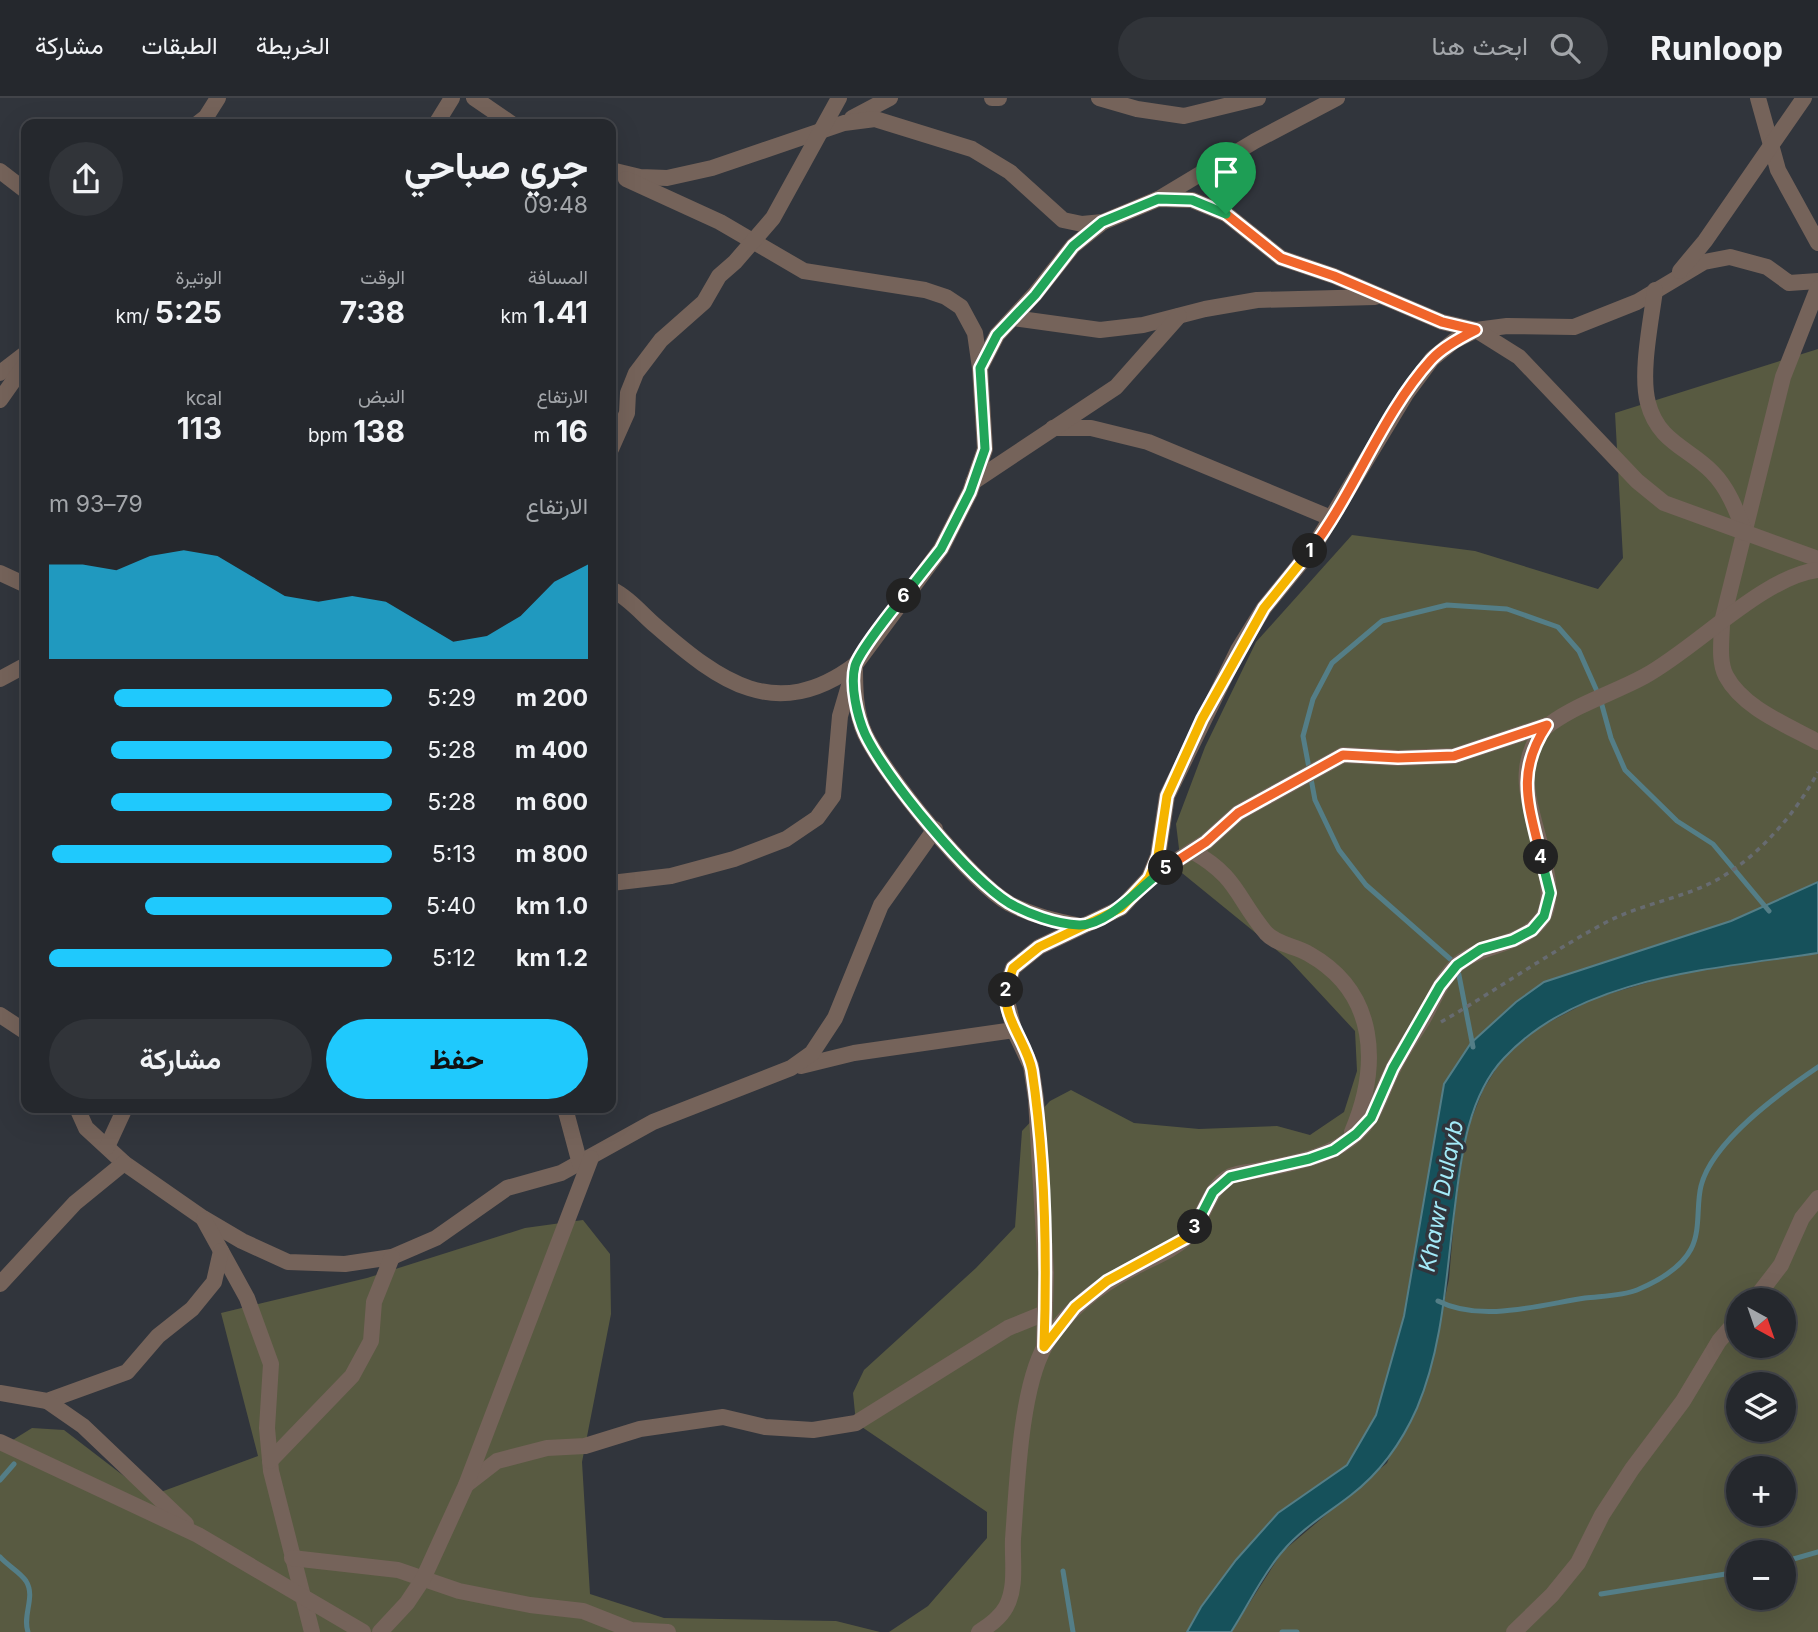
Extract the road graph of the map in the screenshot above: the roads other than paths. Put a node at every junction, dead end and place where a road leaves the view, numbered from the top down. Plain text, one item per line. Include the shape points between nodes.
1 (218, 98) edge
2 (452, 98) edge
3 (474, 98) edge
4 (839, 98) edge
5 (890, 98) edge
6 (992, 98) edge
7 (999, 98) edge
8 (1099, 98) edge
9 (1258, 98) edge
10 (1337, 98) edge
11 (1758, 98) edge
12 (1804, 98) edge
13 (203, 119) edge
14 (439, 119) edge
15 (505, 119) edge
16 (844, 122) junction
17 (821, 131) junction
18 (1770, 148) junction
19 (0, 172) edge
20 (616, 172) edge
21 (616, 173) edge
22 (21, 187) edge
23 (1158, 199) junction
24 (1102, 222) junction
25 (754, 240) junction
26 (1818, 243) edge
27 (1674, 278) junction
28 (1818, 281) edge
29 (1818, 288) edge
30 (1655, 290) junction
31 (1384, 297) junction
32 (1179, 316) junction
33 (1013, 318) junction
34 (1476, 330) junction
35 (21, 357) edge
36 (980, 368) junction
37 (21, 370) edge
38 (0, 373) edge
39 (0, 400) edge
40 (1053, 428) junction
41 (616, 438) edge
42 (973, 482) junction
43 (1331, 518) junction
44 (1745, 533) junction
45 (1818, 559) edge
46 (1818, 570) edge
47 (0, 573) edge
48 (21, 583) edge
49 (616, 593) edge
50 (1723, 622) junction
51 (855, 665) junction
52 (21, 667) edge
53 (0, 679) edge
54 (1547, 725) junction
55 (1818, 742) edge
56 (935, 829) junction
57 (1192, 851) junction
58 (1149, 878) junction
59 (616, 882) edge
60 (1082, 926) junction
61 (0, 1015) edge
62 (21, 1028) edge
63 (1014, 1030) junction
64 (0, 1031) edge
65 (792, 1068) junction
66 (79, 1113) edge
67 (123, 1113) edge
68 (567, 1113) edge
69 (1348, 1140) junction
70 (107, 1147) junction
71 (586, 1161) junction
72 (124, 1163) junction
73 (1818, 1198) edge
74 (203, 1218) junction
75 (221, 1251) junction
76 (392, 1257) junction
77 (0, 1283) edge
78 (1764, 1288) edge
79 (1045, 1313) junction
80 (1726, 1333) edge
81 (1044, 1347) junction
82 (0, 1392) edge
83 (47, 1401) junction
84 (0, 1442) edge
85 (270, 1461) junction
86 (467, 1485) junction
87 (198, 1535) junction
88 (292, 1558) junction
89 (424, 1579) junction
90 (303, 1598) junction
91 (312, 1632) edge
92 (363, 1632) edge
93 (380, 1632) edge
94 (668, 1632) edge
95 (979, 1632) edge
96 (1514, 1632) edge

1 - 13 street
2 - 14 street
3 - 15 street
4 - 17 street
5 - 16 street
6 - 7 street
8 - 9 street via 1184,116
10 - 23 street
11 - 18 street
12 - 18 street
16 - 17 street
16 - 24 street via 875,119 972,149 1010,172 1063,220
17 - 20 street via 712,168 667,178
17 - 25 street via 773,218
18 - 26 street
18 - 27 street
19 - 22 street
21 - 25 street
23 - 24 street
23 - 31 street via 1192,200 1215,209 1281,258
24 - 33 street via 1073,246
25 - 36 street via 804,271 946,297 961,307 975,333
25 - 41 street via 719,276 704,302 661,340 636,373
27 - 28 street via 1704,262 1730,257 1767,267 1788,283
27 - 30 street
29 - 44 street via 1783,377
30 - 34 street via 1603,318 1574,327
30 - 44 street via 1647,403 1660,429 1680,450 1712,471 1729,494
31 - 32 street via 1258,300
31 - 34 street via 1442,322
32 - 33 street via 1100,330
32 - 40 street via 1116,387
33 - 36 street via 997,335
34 - 43 street via 1432,359
34 - 44 street via 1519,357 1637,481 1664,503
35 - 38 street
36 - 42 street via 985,449
37 - 39 street
40 - 42 street
40 - 43 street via 1091,428 1148,442
42 - 51 street via 941,549
43 - 58 street via 1264,608 1202,719 1167,796 1158,856
44 - 45 street
44 - 50 street
46 - 50 street via 1764,593
47 - 48 street
49 - 51 street via 712,673 752,691 800,692 838,678
50 - 54 street via 1644,676
50 - 55 street via 1724,674 1741,696
51 - 56 street via 855,701 864,732 882,766
51 - 59 street via 840,716 833,796 817,818 786,839 734,859 671,876
52 - 53 street
54 - 57 street via 1454,756 1343,755 1238,813
54 - 69 street via 1532,747 1526,771 1550,893 1544,916 1532,930 1481,949 1457,965 1407,1044 1371,1118
56 - 60 street via 985,884 1009,903 1046,919
56 - 65 street via 881,905 835,1018 812,1053
57 - 58 street
57 - 69 street via 1215,864 1240,890 1268,935 1308,952 1353,994 1367,1027 1370,1060 1363,1105
58 - 60 street via 1121,908
60 - 63 street via 1039,947 1013,968 1005,993
61 - 62 street
62 - 64 street
63 - 65 street via 855,1053
63 - 79 street via 1031,1066 1035,1099
65 - 71 street via 653,1122
66 - 70 street via 86,1128
67 - 70 street
68 - 71 street
69 - 81 street via 1309,1159 1230,1177 1213,1192 1186,1238 1107,1281 1075,1307
70 - 72 street
71 - 76 street via 507,1188 436,1238
71 - 86 street
72 - 74 street
72 - 77 street via 75,1203
73 - 78 street via 1802,1217 1781,1265
74 - 75 street
74 - 76 street via 288,1262 345,1264
75 - 83 street via 214,1282 127,1372
75 - 85 street via 247,1298 271,1364
76 - 85 street via 373,1302 371,1341 352,1376
79 - 81 street
79 - 86 street via 1008,1328 856,1423 813,1430 765,1427 723,1417 640,1429 585,1446 547,1448 497,1461
80 - 96 street via 1602,1515 1578,1563
81 - 95 street via 1028,1393 1013,1581 1007,1605 995,1622
82 - 83 street
83 - 87 street via 83,1426
84 - 87 street
85 - 88 street
86 - 89 street
87 - 90 street
88 - 89 street via 398,1570
88 - 90 street
89 - 93 street
89 - 94 street via 487,1597 583,1611 631,1630
90 - 91 street
90 - 92 street

